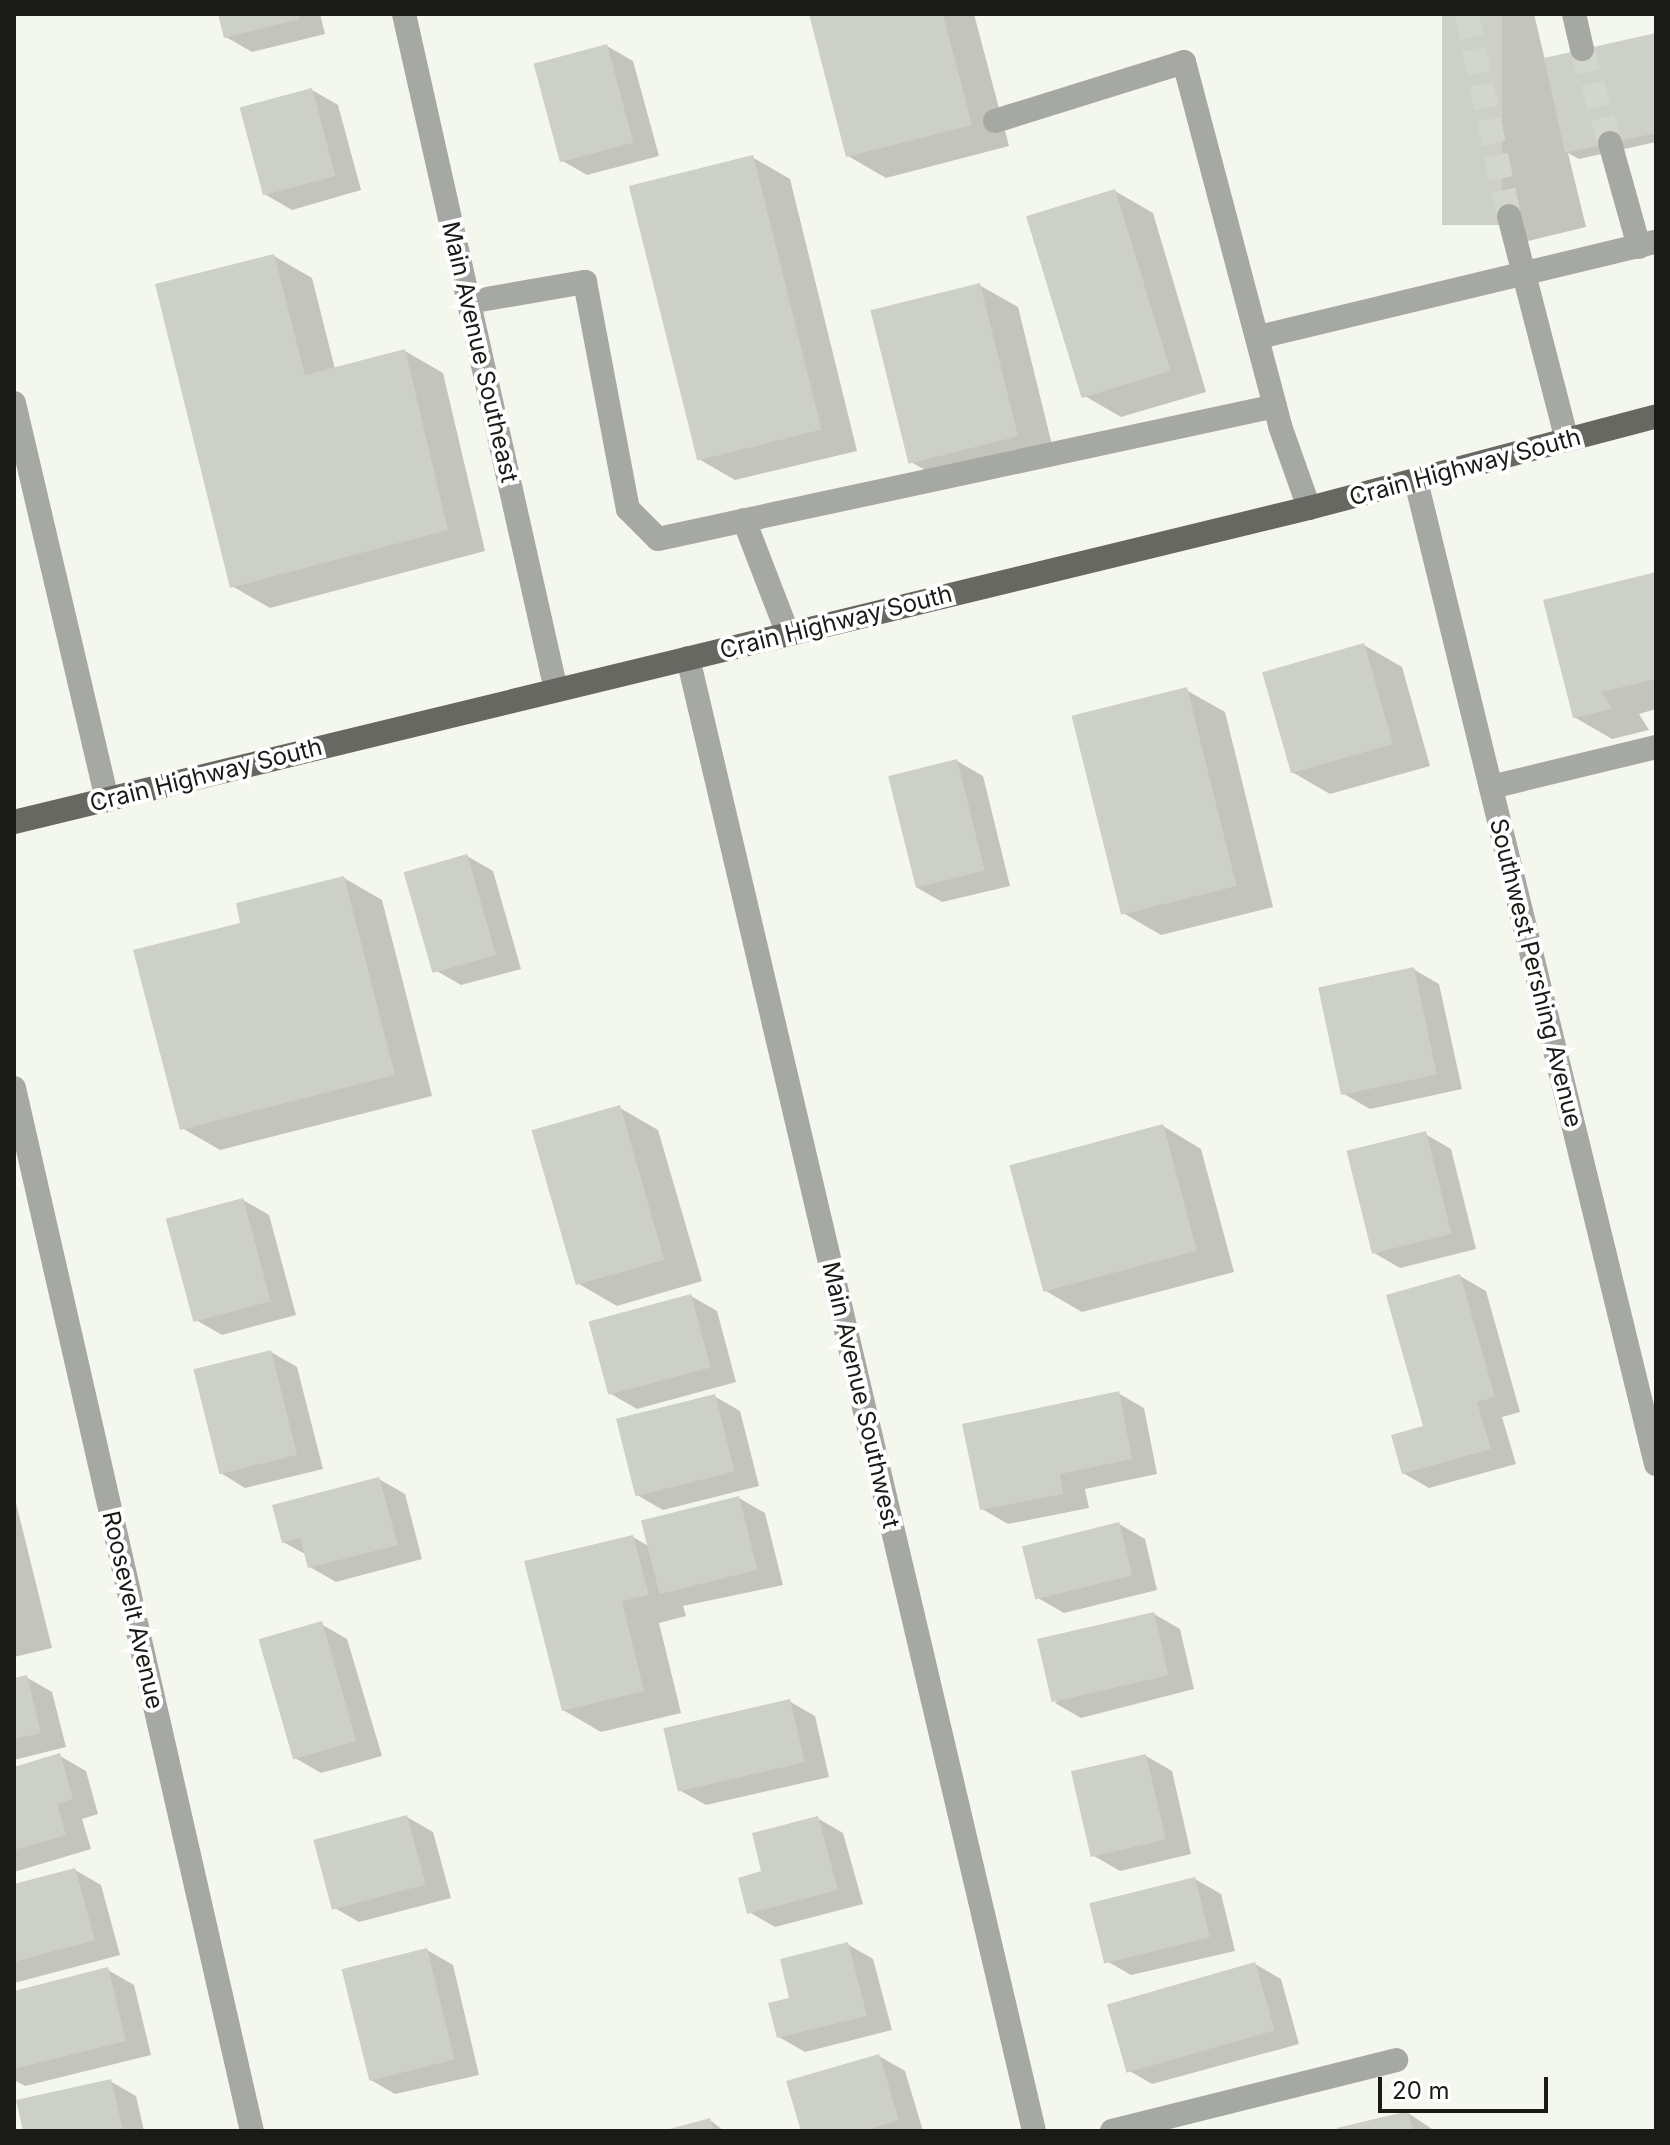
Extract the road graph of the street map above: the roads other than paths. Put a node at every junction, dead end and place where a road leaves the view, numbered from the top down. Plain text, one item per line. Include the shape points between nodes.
1 (404, 14) edge
2 (1574, 14) edge
3 (1582, 49) tunnel mouth
4 (995, 121) dead end
5 (1610, 143) tunnel mouth
6 (1509, 216) tunnel mouth
7 (1647, 244) edge
8 (1525, 274) junction
9 (469, 302) junction
10 (1259, 337) junction
11 (14, 403) edge
12 (1275, 406) junction
13 (1651, 421) edge
14 (1567, 440) junction
15 (1416, 481) junction
16 (1309, 508) junction
17 (744, 520) junction
18 (788, 634) junction
19 (688, 658) junction
20 (556, 690) junction
21 (1656, 747) edge
22 (1491, 787) junction
23 (107, 800) junction
24 (14, 822) edge
25 (14, 1088) edge
26 (1656, 1464) edge
27 (1396, 2060) dead end
28 (252, 2131) edge
29 (1034, 2131) edge
30 (1112, 2131) edge

1 - 9 street, Main Avenue Southeast
2 - 3 street
4 - 10 street via 1184,62
5 - 7 street
6 - 8 street
7 - 8 street
8 - 10 street
8 - 14 street
9 - 17 street via 585,282 628,509 658,539
9 - 20 street, Main Avenue Southeast
10 - 12 street
11 - 23 street
12 - 16 street
12 - 17 street
13 - 14 main road, Crain Highway South
14 - 15 main road, Crain Highway South
15 - 16 main road, Crain Highway South
15 - 22 street, Southwest Pershing Avenue
16 - 18 main road, Crain Highway South
17 - 18 street
18 - 19 main road, Crain Highway South
19 - 20 main road, Crain Highway South
19 - 29 street, Main Avenue Southwest
20 - 23 main road, Crain Highway South
21 - 22 street
22 - 26 street, Southwest Pershing Avenue
23 - 24 main road, Crain Highway South
25 - 28 street, Roosevelt Avenue
27 - 30 street

